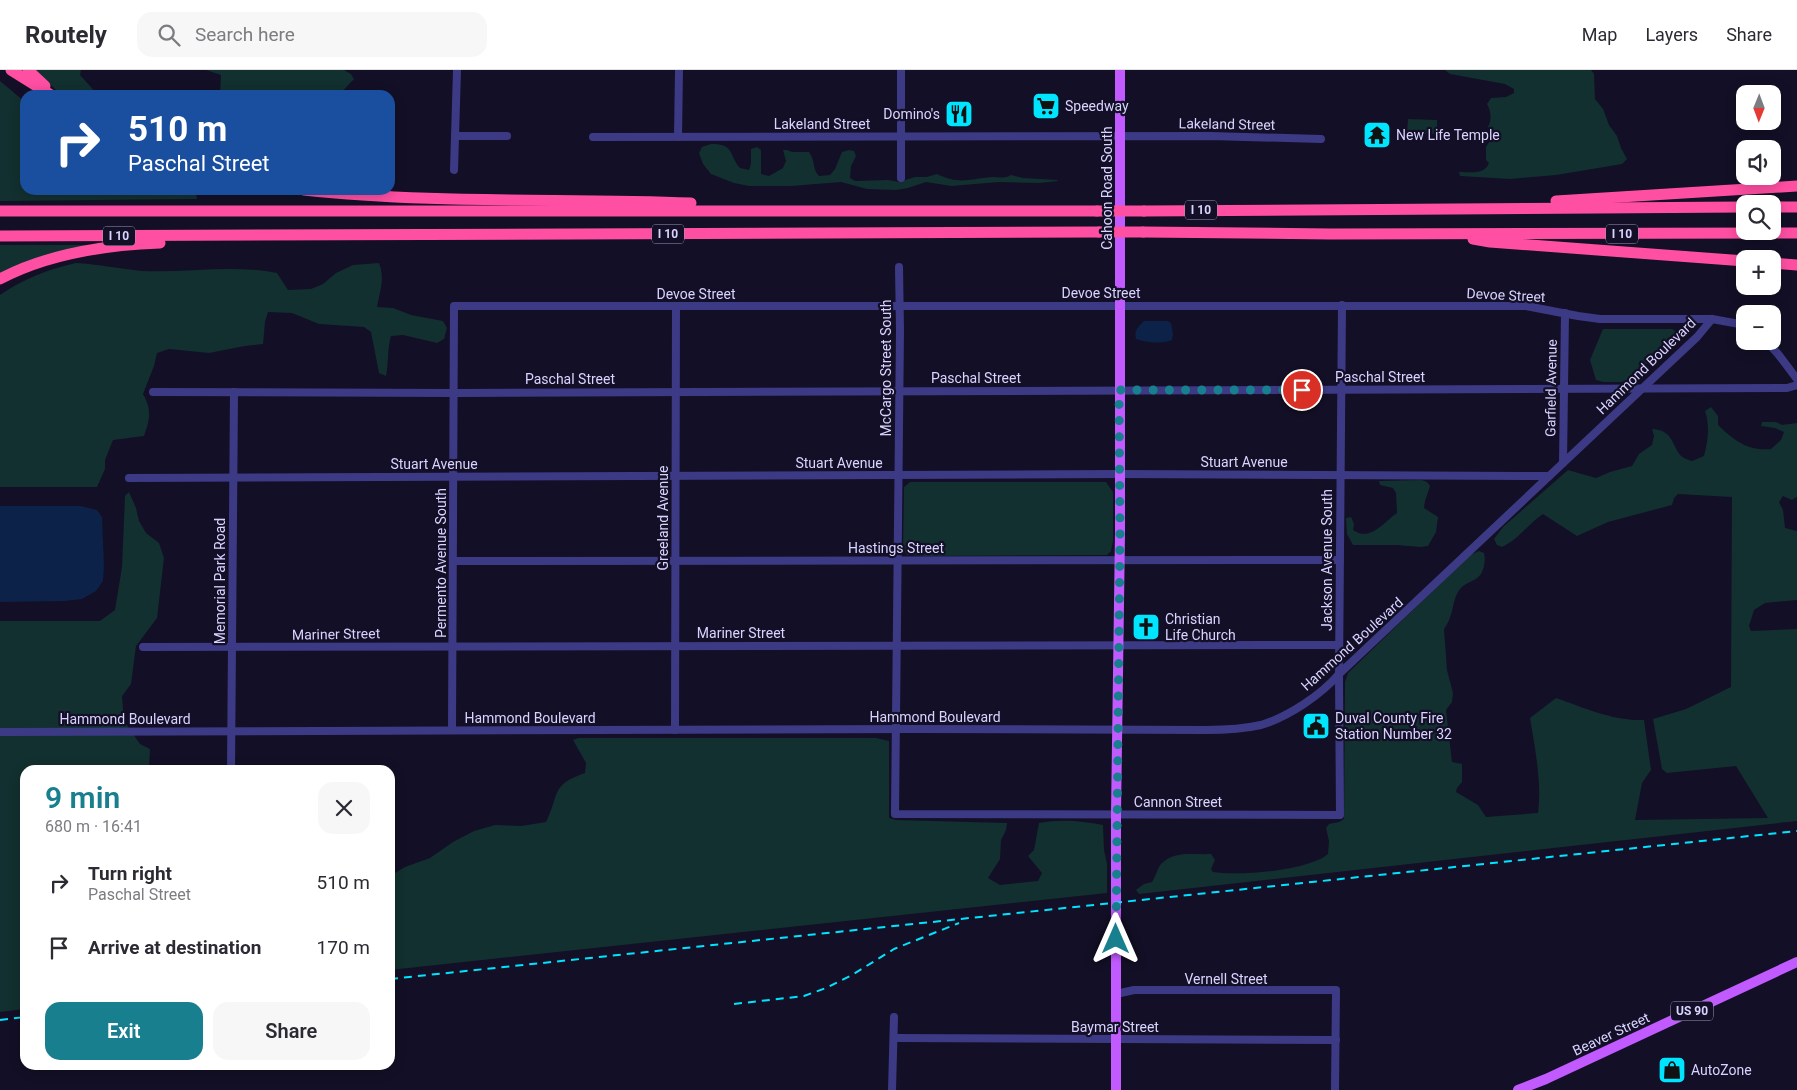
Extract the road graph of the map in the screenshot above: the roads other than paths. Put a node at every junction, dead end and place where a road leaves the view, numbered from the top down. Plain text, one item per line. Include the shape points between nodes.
1 (11, 70) edge
2 (28, 70) edge
3 (457, 70) edge
4 (679, 70) edge
5 (901, 70) edge
6 (1120, 70) edge
7 (44, 90) edge
8 (47, 90) edge
9 (455, 136) junction
10 (507, 136) dead end
11 (678, 136) junction
12 (901, 136) junction
13 (1120, 136) junction
14 (593, 137) dead end
15 (1321, 138) dead end
16 (454, 170) dead end
17 (901, 178) dead end
18 (1797, 186) edge
19 (352, 195) edge
20 (1736, 207) edge
21 (1781, 207) edge
22 (1797, 207) edge
23 (1457, 208) junction
24 (0, 211) edge
25 (754, 211) junction
26 (1447, 234) junction
27 (1797, 234) edge
28 (0, 236) edge
29 (237, 236) junction
30 (1736, 260) edge
31 (1781, 264) edge
32 (1797, 265) edge
33 (899, 267) dead end
34 (0, 279) edge
35 (1120, 305) junction
36 (1342, 305) junction
37 (454, 306) joint
38 (676, 306) junction
39 (899, 306) junction
40 (1565, 313) junction
41 (1712, 319) junction
42 (1736, 323) edge
43 (1774, 350) edge
44 (1797, 379) edge
45 (1797, 384) edge
46 (1564, 389) junction
47 (1641, 389) junction
48 (1119, 390) junction
49 (1341, 390) junction
50 (677, 391) junction
51 (899, 391) junction
52 (154, 392) dead end
53 (234, 392) junction
54 (454, 393) junction
55 (1563, 462) junction
56 (1119, 474) junction
57 (898, 475) junction
58 (1340, 475) junction
59 (454, 476) junction
60 (675, 476) junction
61 (1549, 476) junction
62 (233, 477) junction
63 (129, 478) dead end
64 (1119, 559) junction
65 (898, 560) junction
66 (1340, 560) junction
67 (453, 561) junction
68 (676, 561) junction
69 (1118, 644) junction
70 (1339, 644) junction
71 (453, 645) junction
72 (896, 645) junction
73 (232, 646) junction
74 (675, 646) junction
75 (142, 647) dead end
76 (1339, 674) junction
77 (896, 729) junction
78 (1118, 729) junction
79 (452, 730) junction
80 (675, 730) junction
81 (232, 731) junction
82 (0, 732) edge
83 (232, 765) edge
84 (895, 814) joint
85 (1116, 814) junction
86 (1340, 815) joint
87 (1797, 962) edge
88 (1116, 994) junction
89 (894, 1017) dead end
90 (894, 1038) junction
91 (1116, 1040) junction
92 (1336, 1040) junction
93 (892, 1090) edge
94 (1116, 1090) edge
95 (1335, 1090) edge
96 (1518, 1090) edge

1 - 7 highway
2 - 8 highway
3 - 9 street
4 - 11 street
5 - 12 street
6 - 13 main road, Cahoon Road South
9 - 10 street
9 - 16 street
11 - 12 street, Lakeland Street
11 - 14 street, Lakeland Street
12 - 13 street, Lakeland Street
12 - 17 street
13 - 15 street, Lakeland Street
13 - 35 main road, Cahoon Road South
18 - 23 highway
19 - 25 highway via 407,199 725,204
20 - 23 highway, I 10
21 - 22 highway
23 - 25 highway, I 10, bridge
24 - 25 highway, I 10
26 - 27 highway, I 10
26 - 29 highway, I 10, bridge via 1099,232
26 - 30 highway via 1490,242
28 - 29 highway, I 10
29 - 34 highway via 193,243 98,248 41,262
31 - 32 highway
33 - 39 street, McCargo Street South
35 - 36 street, Devoe Street
35 - 39 street, Devoe Street
35 - 48 main road, Cahoon Road South
36 - 40 street, Devoe Street via 1526,306
36 - 49 street, Jackson Avenue South
37 - 38 street, Devoe Street
37 - 54 street, Permento Avenue South
38 - 39 street, Devoe Street
38 - 50 street, Greeland Avenue
39 - 51 street, McCargo Street South
40 - 41 street, Devoe Street via 1600,319
40 - 46 street, Garfield Avenue
41 - 42 street, Devoe Street
41 - 47 street, Hammond Boulevard
43 - 44 street
45 - 47 street, Paschal Street via 1787,388
46 - 47 street, Paschal Street
46 - 49 street, Paschal Street
46 - 55 street, Garfield Avenue
47 - 55 street, Hammond Boulevard
48 - 49 street, Paschal Street
48 - 51 street, Paschal Street
48 - 56 main road
49 - 58 street, Jackson Avenue South
50 - 51 street, Paschal Street
50 - 54 street, Paschal Street
50 - 60 street, Greeland Avenue
51 - 57 street, McCargo Street South
52 - 53 street, Paschal Street
53 - 54 street, Paschal Street
53 - 62 street, Memorial Park Road
54 - 59 street, Permento Avenue South
55 - 61 street, Hammond Boulevard
56 - 57 street, Stuart Avenue
56 - 58 street, Stuart Avenue
56 - 64 main road
57 - 60 street, Stuart Avenue
57 - 65 street, McCargo Street South
58 - 61 street, Stuart Avenue
58 - 66 street, Jackson Avenue South
59 - 60 street, Stuart Avenue
59 - 62 street, Stuart Avenue
59 - 67 street, Permento Avenue South
60 - 68 street, Greeland Avenue
61 - 76 street, Hammond Boulevard
62 - 63 street, Stuart Avenue
62 - 73 street, Memorial Park Road
64 - 65 street, Hastings Street
64 - 66 street, Hastings Street
64 - 69 main road
65 - 68 street, Hastings Street
65 - 72 street, McCargo Street South
66 - 70 street, Jackson Avenue South
67 - 68 street, Hastings Street
67 - 71 street, Permento Avenue South
68 - 74 street, Greeland Avenue
69 - 70 street, Mariner Street
69 - 72 street, Mariner Street
69 - 78 main road
70 - 76 street, Jackson Avenue South
71 - 73 street, Mariner Street
71 - 74 street, Mariner Street
71 - 79 street, Permento Avenue South
72 - 74 street, Mariner Street
72 - 77 street, McCargo Street South
73 - 75 street, Mariner Street
73 - 81 street, Memorial Park Road
74 - 80 street, Greeland Avenue
76 - 78 street, Hammond Boulevard via 1304,704 1261,724 1224,730
76 - 86 street, Jackson Avenue South
77 - 78 street, Hammond Boulevard
77 - 80 street, Hammond Boulevard
77 - 84 street, McCargo Street South
78 - 85 main road
79 - 80 street, Hammond Boulevard
79 - 81 street, Hammond Boulevard
81 - 82 street, Hammond Boulevard
81 - 83 street, Memorial Park Road
84 - 85 street, Cannon Street
85 - 86 street, Cannon Street
85 - 88 main road
87 - 96 main road, Beaver Street / US 90
88 - 91 main road
88 - 92 street, Vernell Street via 1134,990 1336,990
89 - 90 street
90 - 91 street, Baymar Street
90 - 93 street
91 - 92 street, Baymar Street
91 - 94 main road
92 - 95 street

